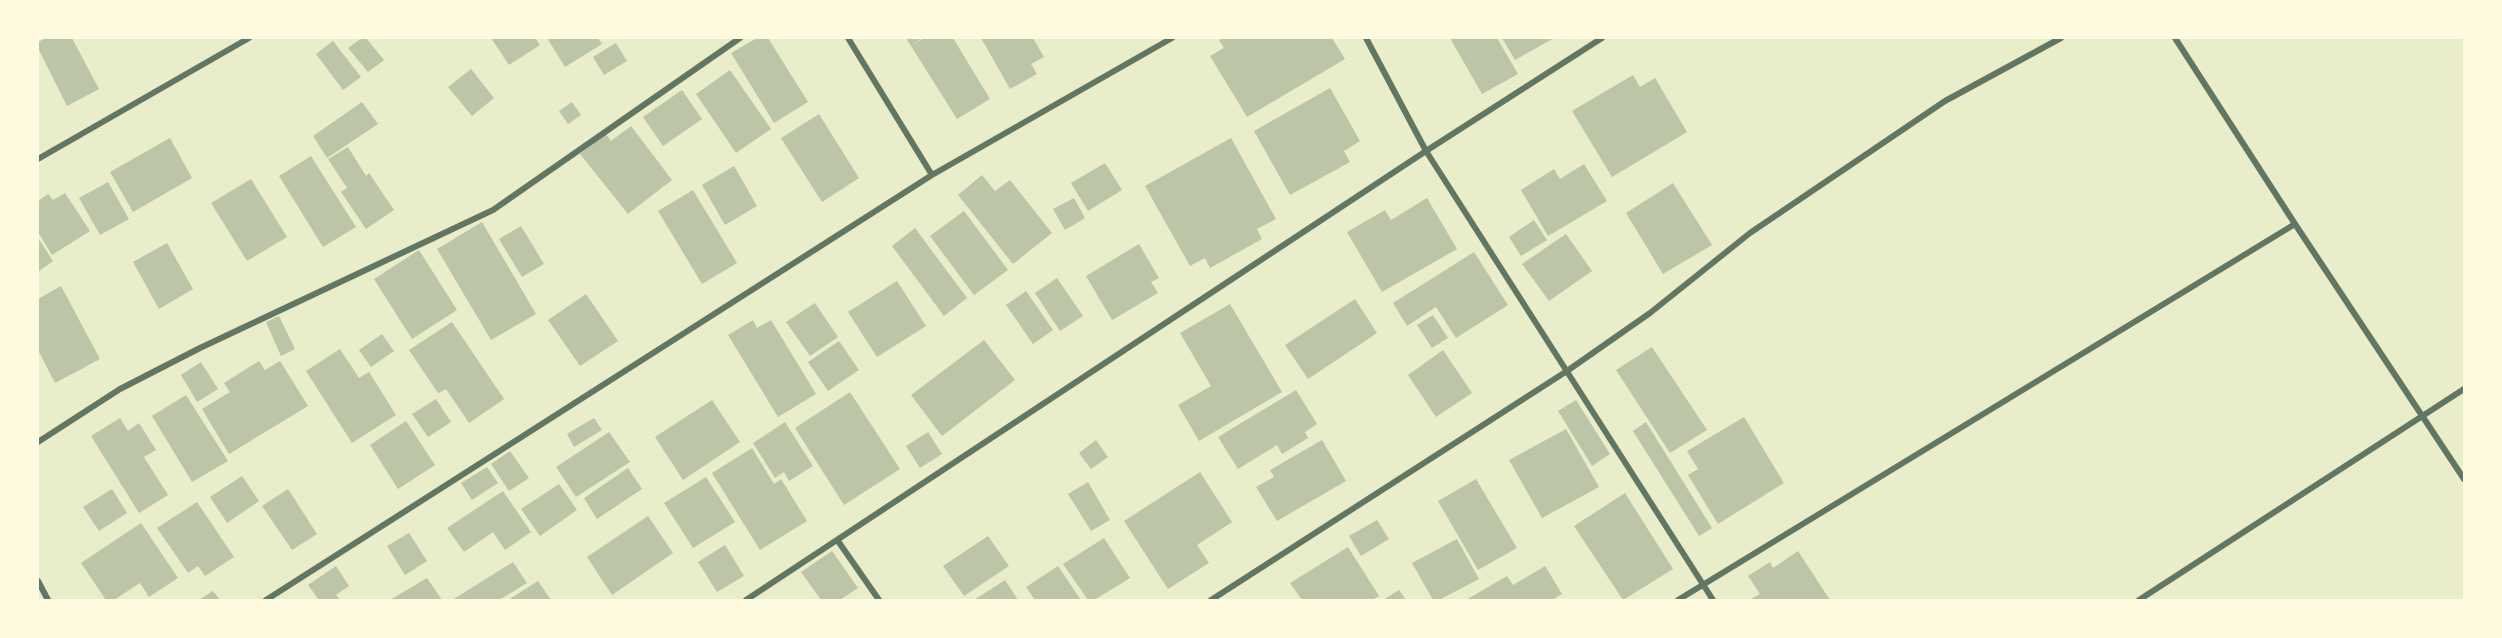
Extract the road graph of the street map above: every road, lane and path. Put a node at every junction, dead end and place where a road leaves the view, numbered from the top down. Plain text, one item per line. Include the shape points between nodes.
1 (249, 38) edge
2 (740, 38) edge
3 (848, 38) edge
4 (1172, 38) edge
5 (1366, 38) edge
6 (1602, 38) edge
7 (2061, 38) edge
8 (2175, 38) edge
9 (1426, 151) junction
10 (38, 159) edge
11 (932, 175) junction
12 (2295, 224) junction
13 (1567, 371) junction
14 (2464, 389) edge
15 (2423, 416) junction
16 (38, 442) edge
17 (2464, 479) edge
18 (838, 541) junction
19 (38, 581) edge
20 (1704, 584) junction
21 (48, 600) edge
22 (266, 600) edge
23 (746, 600) edge
24 (879, 600) edge
25 (1211, 600) edge
26 (1678, 600) edge
27 (1713, 600) edge
28 (2139, 600) edge

1 - 10 street
2 - 16 street via 494,210 190,353 120,389
3 - 11 street
4 - 11 street
5 - 9 street
6 - 9 street
7 - 13 street via 1945,100 1750,233 1650,313
8 - 12 street
9 - 13 street
9 - 18 street
11 - 22 street
12 - 15 street
12 - 20 street
13 - 20 street
13 - 25 street
14 - 15 street
15 - 17 street
15 - 28 street
18 - 23 street
18 - 24 street
19 - 21 street
20 - 26 street
20 - 27 street

